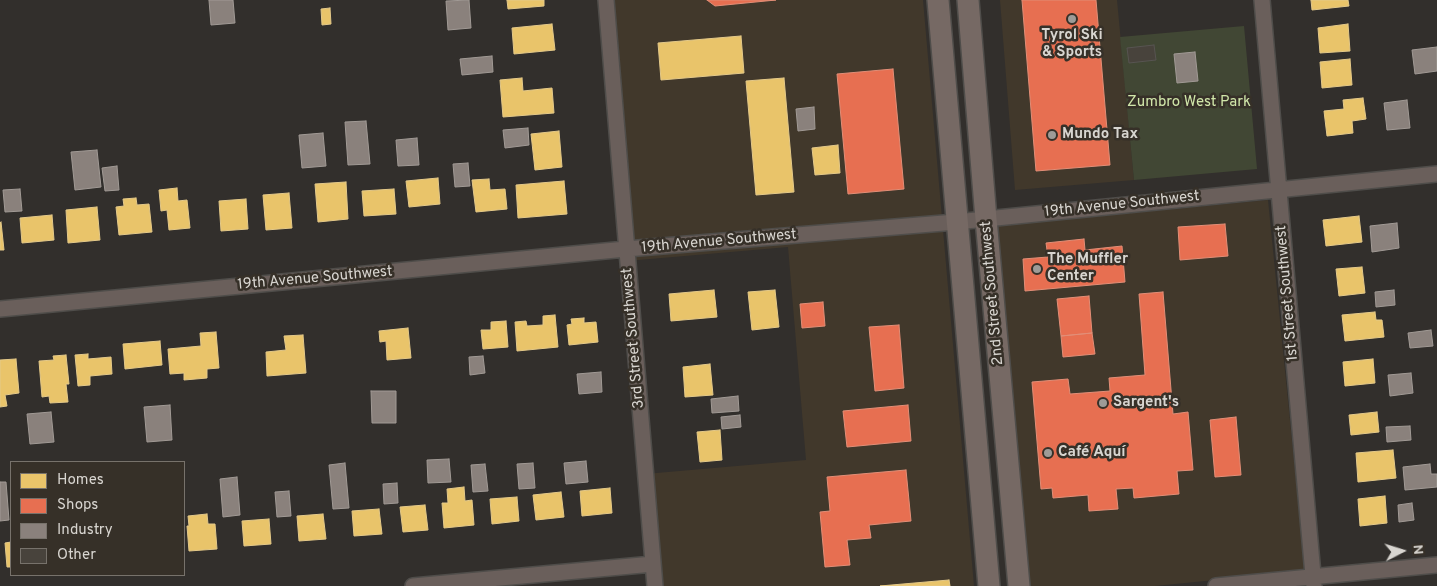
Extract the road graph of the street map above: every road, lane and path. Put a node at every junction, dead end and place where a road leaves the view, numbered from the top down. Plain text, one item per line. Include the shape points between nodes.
1 (606, 0) edge
2 (938, 0) edge
3 (968, 0) edge
4 (1262, 0) edge
5 (1437, 174) edge
6 (1278, 190) junction
7 (986, 219) junction
8 (956, 222) junction
9 (626, 249) junction
10 (0, 309) edge
11 (653, 564) junction
12 (1437, 565) edge
13 (1314, 581) edge
14 (413, 586) edge
15 (655, 586) edge
16 (989, 586) edge
17 (1019, 586) edge
18 (1216, 586) edge

1 - 9 street, 3rd Street Southwest
2 - 8 main road, 2nd Street Southwest
3 - 7 main road, 2nd Street Southwest
4 - 6 street, 1st Street Southwest
5 - 6 street, 19th Avenue Southwest
6 - 7 street, 19th Avenue Southwest
6 - 13 street, 1st Street Southwest
7 - 8 street, 19th Avenue Southwest
7 - 17 main road, 2nd Street Southwest
8 - 9 street, 19th Avenue Southwest
8 - 16 main road, 2nd Street Southwest
9 - 10 street, 19th Avenue Southwest
9 - 11 street, 3rd Street Southwest
11 - 14 street
11 - 15 street, 3rd Street Southwest
12 - 13 street
13 - 18 street

